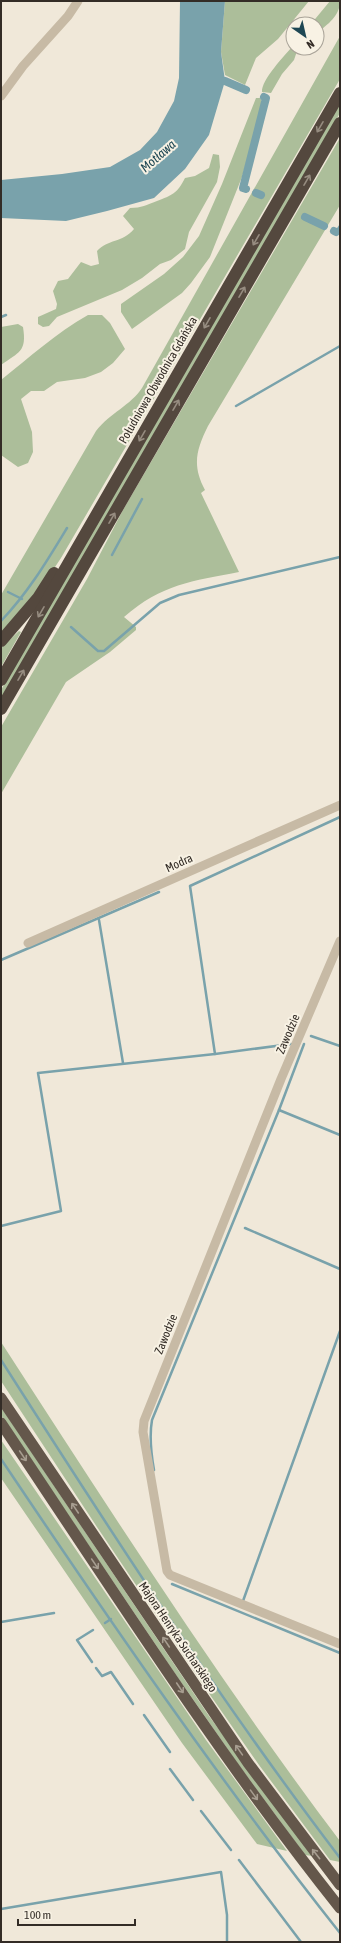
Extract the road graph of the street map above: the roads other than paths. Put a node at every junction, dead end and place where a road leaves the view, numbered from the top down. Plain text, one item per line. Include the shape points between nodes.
1 (78, 1) edge
2 (340, 93) edge
3 (1, 96) edge
4 (340, 123) edge
5 (81, 542) junction
6 (1, 641) edge
7 (1, 680) edge
8 (1, 709) edge
9 (340, 805) edge
10 (340, 941) edge
11 (28, 942) dead end
12 (1, 1398) edge
13 (1, 1423) edge
14 (340, 1644) edge
15 (340, 1885) edge
16 (340, 1908) edge

1 - 3 street
2 -> 5 highway, Południowa Obwodnica Gdańska
8 -> 4 highway
5 - 6 highway via 63,560 38,598
5 -> 7 highway, Południowa Obwodnica Gdańska
9 - 11 street, Modra
10 - 14 street, Zawodzie via 278,1087 147,1414 143,1432 160,1537 170,1575
15 -> 12 highway, Majora Henryka Sucharskiego via 248,1763
13 -> 16 highway via 213,1738

